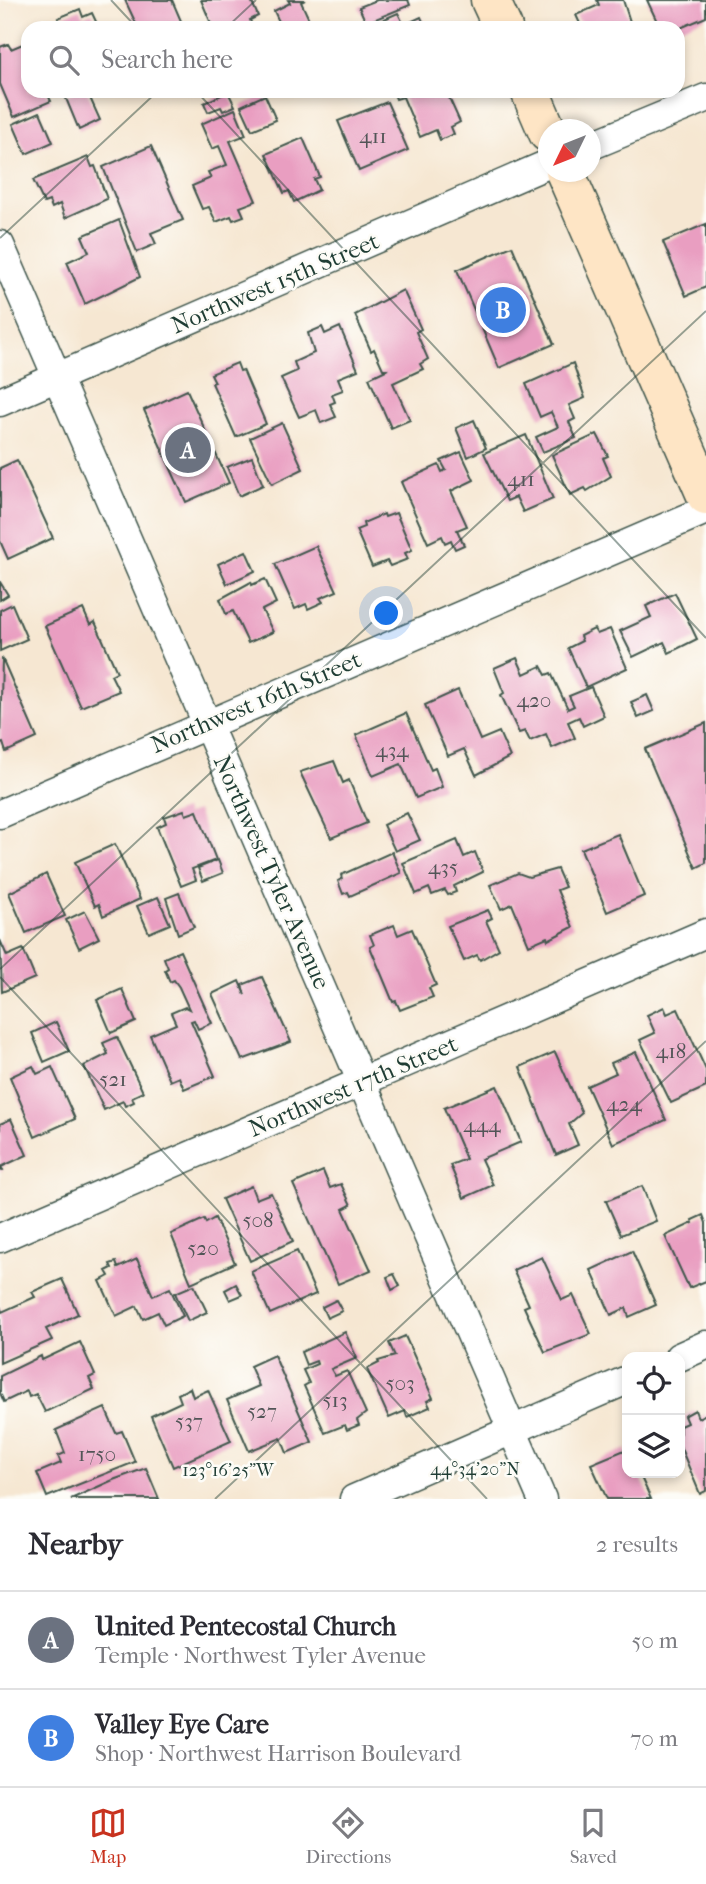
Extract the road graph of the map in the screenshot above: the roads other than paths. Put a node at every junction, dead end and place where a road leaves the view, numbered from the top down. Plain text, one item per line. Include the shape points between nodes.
1 (491, 0) edge
2 (500, 21) edge
3 (706, 97) edge
4 (533, 98) edge
5 (542, 119) edge
6 (601, 141) edge
7 (538, 168) edge
8 (569, 182) edge
9 (0, 245) edge
10 (55, 378) junction
11 (0, 402) edge
12 (706, 495) edge
13 (706, 510) edge
14 (207, 722) junction
15 (0, 814) edge
16 (706, 933) edge
17 (363, 1081) junction
18 (0, 1238) edge
19 (706, 1345) edge
20 (685, 1354) edge
21 (622, 1382) edge
22 (512, 1430) junction
23 (354, 1499) edge
24 (542, 1499) edge

1 - 2 main road
3 - 6 street
4 - 5 main road
7 - 10 street, Northwest 15th Street
8 - 12 main road
9 - 10 street, Northwest Tyler Avenue
10 - 11 street, Northwest 15th Street
10 - 14 street, Northwest Tyler Avenue
13 - 14 street, Northwest 16th Street
14 - 15 street, Northwest 16th Street
14 - 17 street, Northwest Tyler Avenue
16 - 17 street, Northwest 17th Street
17 - 18 street, Northwest 17th Street
17 - 22 street, Northwest Tyler Avenue
19 - 20 street
21 - 22 street
22 - 23 street
22 - 24 street, Northwest Tyler Avenue

